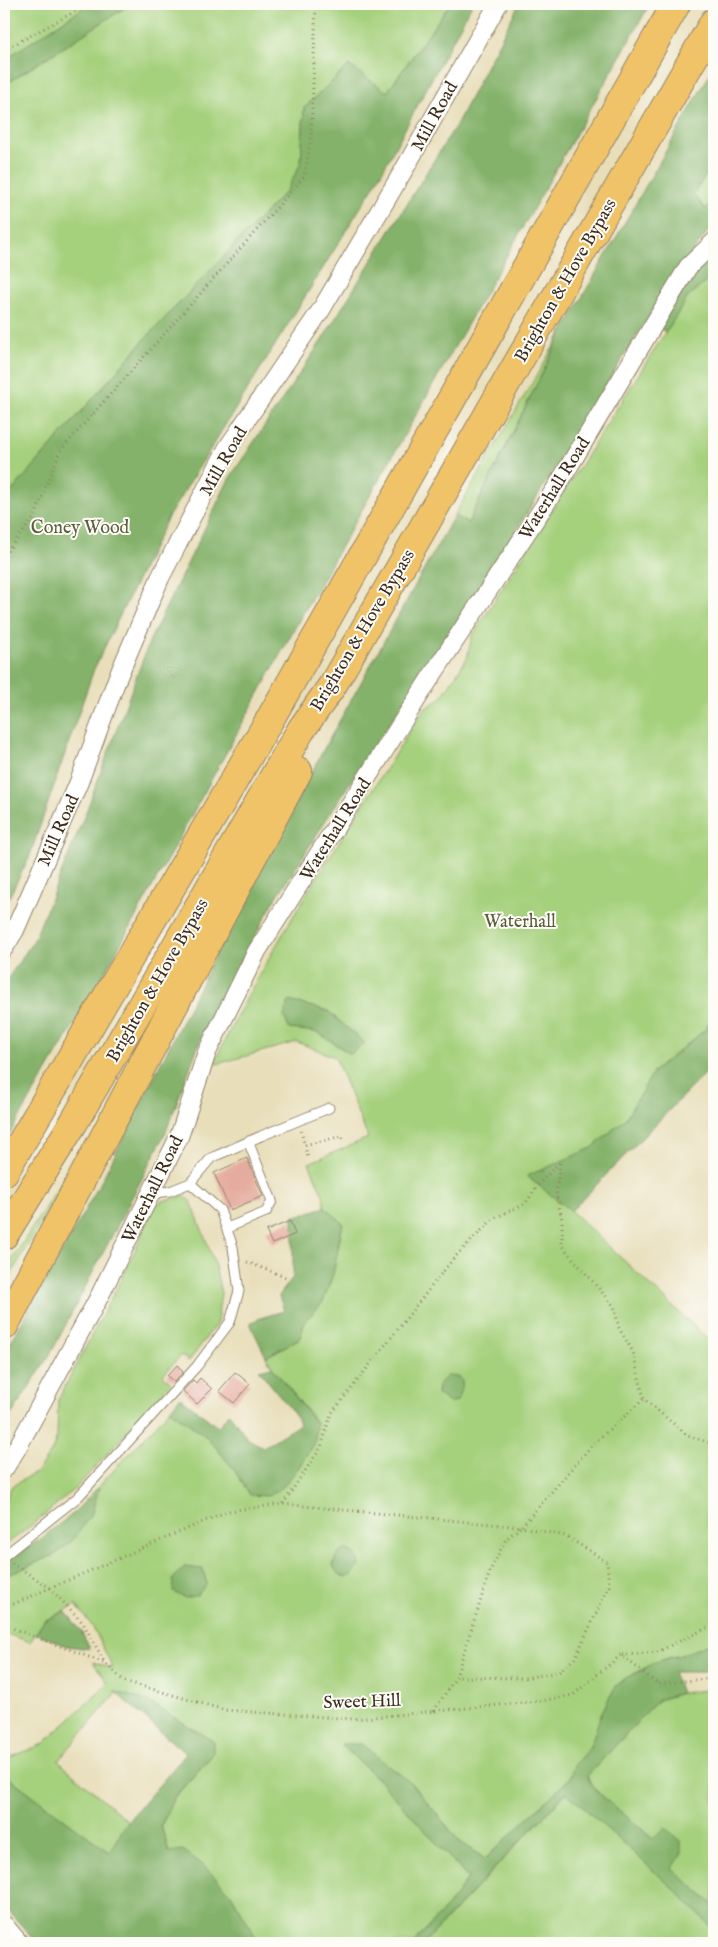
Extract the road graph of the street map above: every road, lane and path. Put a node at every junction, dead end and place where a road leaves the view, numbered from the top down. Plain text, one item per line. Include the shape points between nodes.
1 (85, 4) edge
2 (316, 4) edge
3 (498, 4) edge
4 (676, 4) edge
5 (714, 22) edge
6 (4, 50) edge
7 (714, 242) edge
8 (4, 554) edge
9 (332, 686) junction
10 (4, 948) edge
11 (329, 1108) dead end
12 (299, 1120) junction
13 (248, 1141) junction
14 (344, 1141) dead end
15 (305, 1145) junction
16 (308, 1158) dead end
17 (4, 1172) edge
18 (190, 1183) junction
19 (149, 1194) junction
20 (227, 1228) junction
21 (4, 1235) edge
22 (236, 1266) junction
23 (288, 1278) dead end
24 (4, 1326) edge
25 (644, 1399) junction
26 (714, 1444) edge
27 (10, 1447) edge
28 (4, 1469) edge
29 (283, 1504) junction
30 (521, 1527) junction
31 (7, 1559) edge
32 (50, 1588) junction
33 (4, 1608) edge
34 (714, 1623) edge
35 (4, 1625) edge
36 (621, 1655) junction
37 (105, 1662) junction
38 (456, 1677) junction
39 (714, 1678) edge
40 (434, 1711) junction
41 (4, 1925) edge
42 (19, 1943) edge

1 - 6 path
2 - 8 path via 311,138 304,177 60,451 34,518
3 - 10 street, Mill Road via 322,310 228,447 160,578 117,679 79,782 15,930
4 - 17 highway, Brighton & Hove Bypass via 270,719
5 - 9 highway, Brighton & Hove Bypass
7 - 19 street, Waterhall Road via 688,267 556,488 429,680 257,951 207,1052 179,1137
9 - 21 highway, Brighton & Hove Bypass via 301,730 74,1122
9 - 24 highway via 314,742
11 - 12 lane
12 - 13 lane
12 - 15 path
13 - 18 lane via 211,1158
13 - 20 lane via 272,1201 266,1212
14 - 15 path via 342,1136
15 - 16 path
18 - 19 lane via 170,1191
18 - 20 lane via 220,1210
19 - 27 street, Waterhall Road via 98,1299
20 - 22 lane
22 - 23 path via 247,1262
22 - 31 lane via 238,1291 230,1322 196,1366 78,1497
25 - 26 path via 688,1436
25 - 29 path via 633,1352 619,1328 614,1306 562,1246 562,1220 556,1192 560,1162 524,1204 494,1218 453,1260 331,1414 321,1447
25 - 30 path via 593,1444
27 - 28 street, Waterhall Road
29 - 30 path
29 - 32 path via 228,1512
30 - 38 path via 506,1539 490,1571
30 - 38 path via 566,1536 607,1562 609,1586 575,1658 559,1672 524,1678
31 - 32 path
32 - 33 path
32 - 37 path via 83,1623
34 - 36 path via 657,1652
35 - 37 path, Sweet Hill
36 - 39 path via 658,1684
36 - 40 path, Sweet Hill via 574,1695
37 - 40 path, Sweet Hill via 124,1681 226,1710 353,1719
38 - 40 path
41 - 42 street

